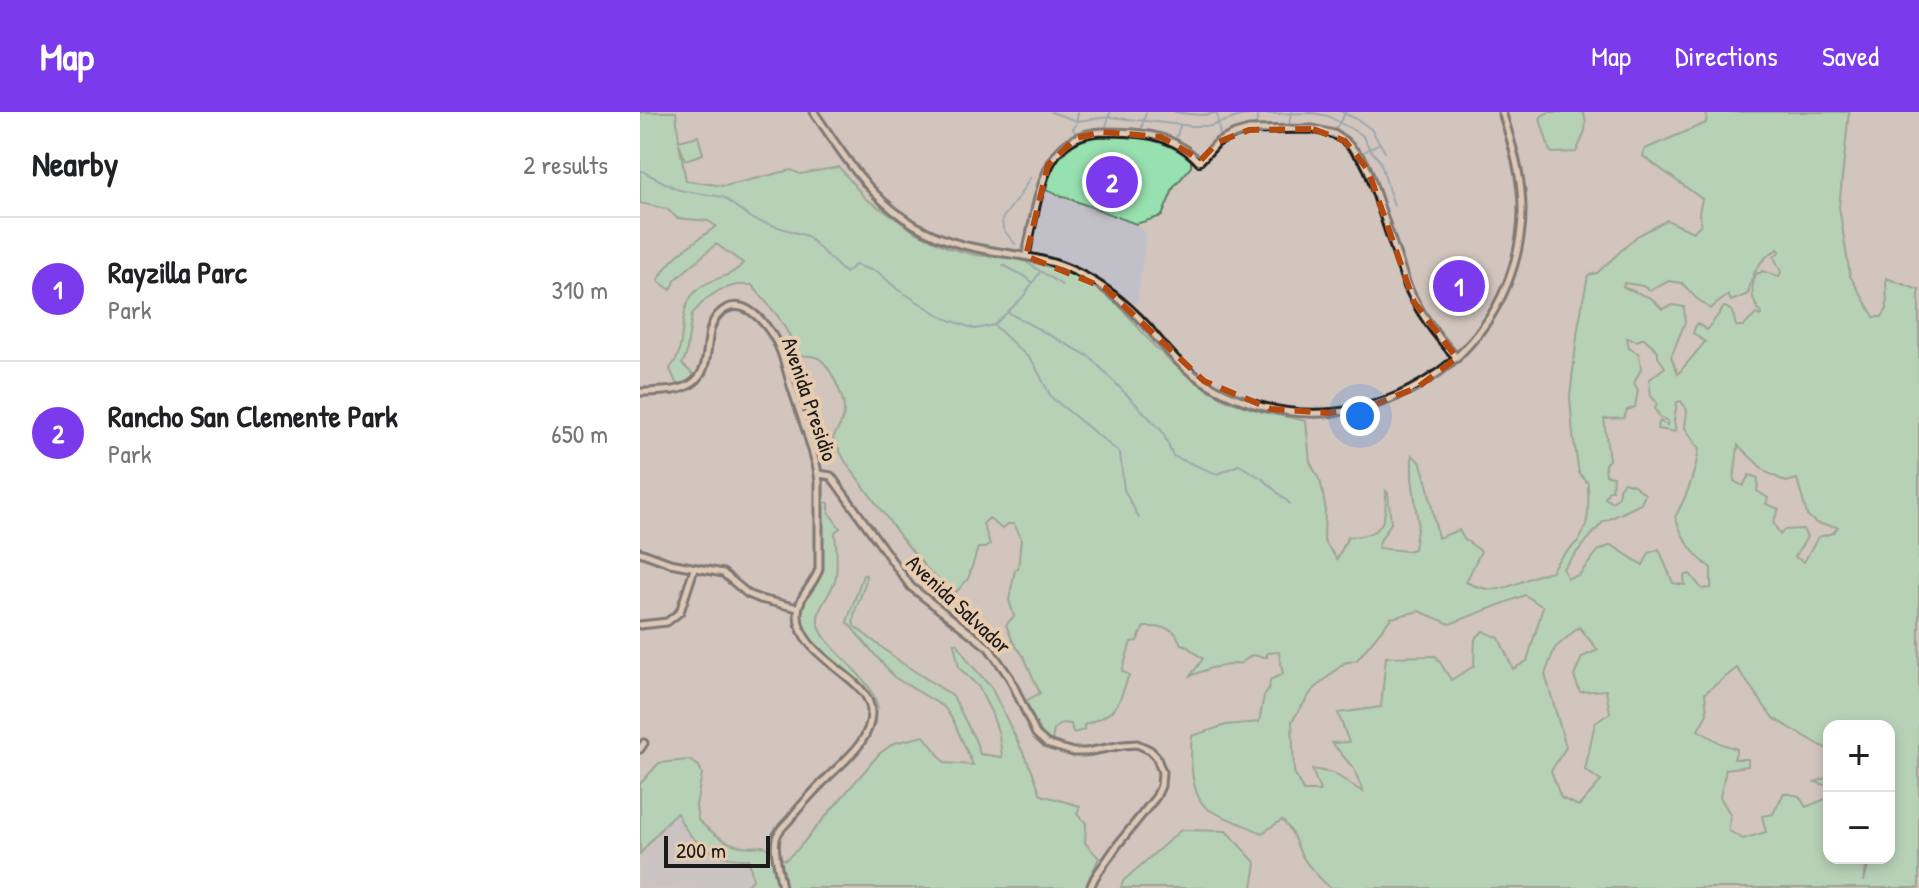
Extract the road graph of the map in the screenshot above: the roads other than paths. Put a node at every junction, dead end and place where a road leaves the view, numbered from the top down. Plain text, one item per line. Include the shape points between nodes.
1 (814, 112) edge
2 (1502, 112) edge
3 (1026, 256) junction
4 (1457, 358) junction
5 (640, 392) edge
6 (819, 474) junction
7 (640, 552) edge
8 (694, 569) junction
9 (798, 608) junction
10 (640, 625) edge
11 (644, 743) dead end
12 (640, 749) edge
13 (782, 888) edge
14 (1090, 888) edge

1 - 3 street via 859,176 903,217 958,243
2 - 4 street via 1520,180 1520,238 1499,302
3 - 4 street via 1074,271 1105,288 1180,364 1239,399 1271,409 1302,414 1371,406 1418,387
3 - 4 street via 1045,173 1053,157 1085,134 1161,137 1177,142 1199,162 1218,142 1235,134 1313,129 1334,134 1363,160 1414,302
5 - 6 street, Avenida Presidio via 693,383 705,366 720,312 735,306 751,310 779,347
6 - 9 street, Avenida Presidio via 819,569
6 - 14 street, Avenida Salvador via 831,476 911,587 989,648 1010,678 1036,734 1047,744 1086,752 1137,744 1156,756 1162,772 1156,797
7 - 8 street
8 - 9 street via 723,573 748,594
8 - 10 street via 680,612 667,622
9 - 13 street via 804,637 863,692 871,713 859,745 778,833
11 - 12 street

